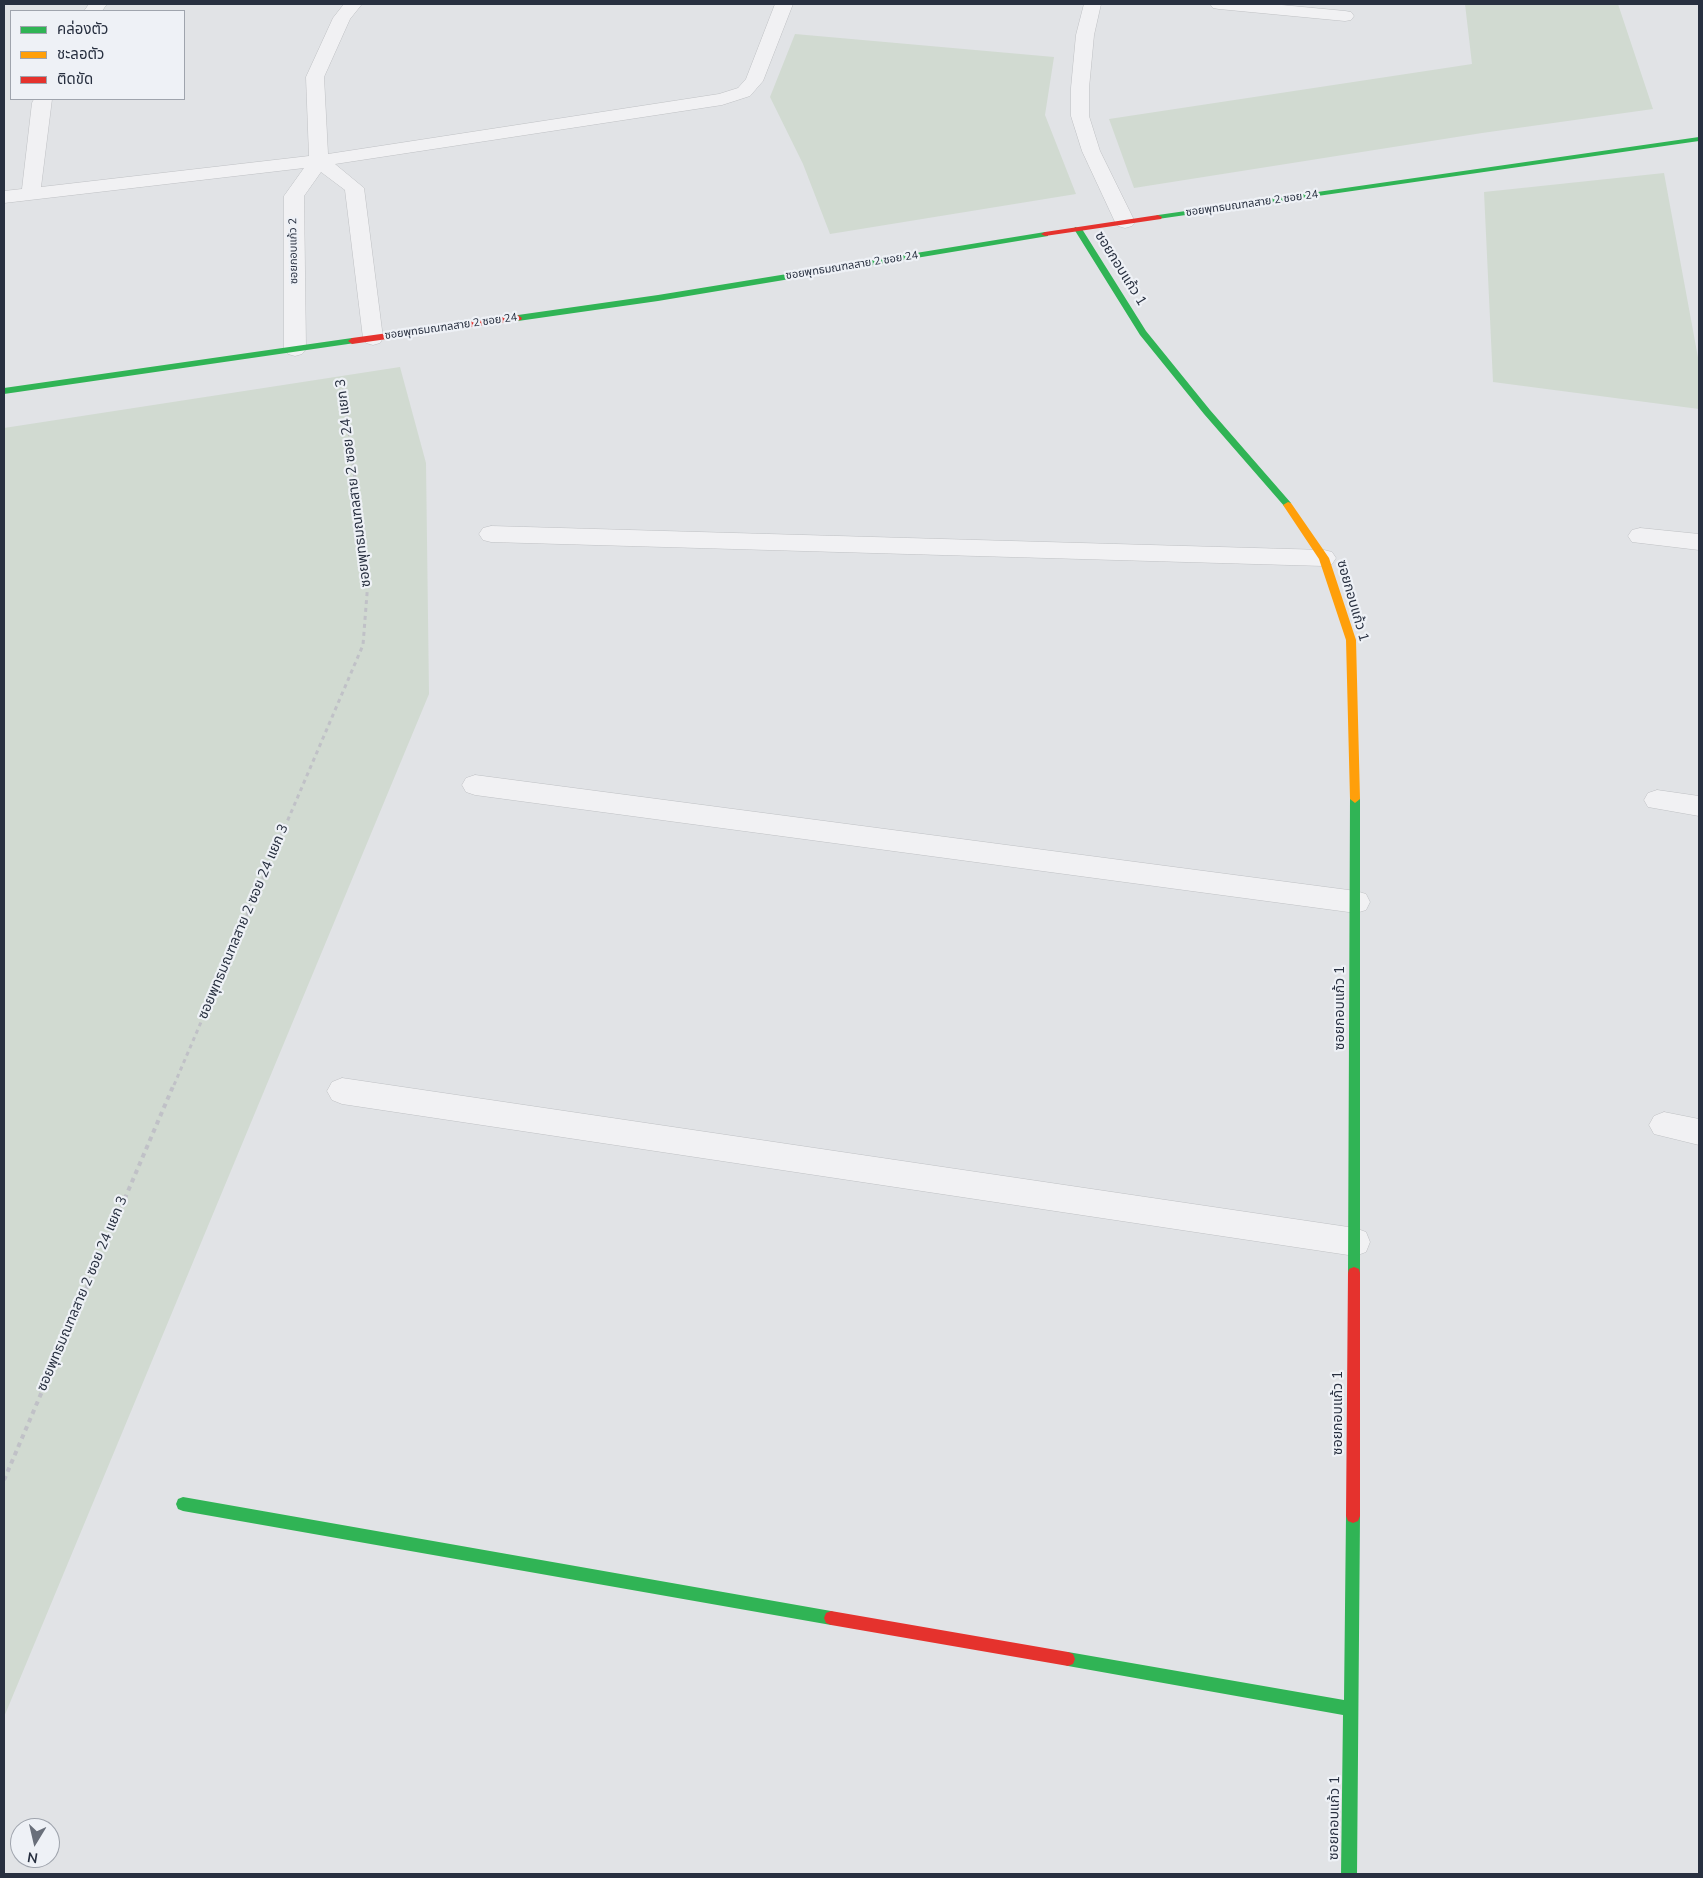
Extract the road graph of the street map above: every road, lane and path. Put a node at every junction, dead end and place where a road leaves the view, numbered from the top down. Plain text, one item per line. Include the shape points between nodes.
1 (353, 4) edge
2 (784, 4) edge
3 (1092, 4) edge
4 (1219, 4) edge
5 (1345, 16) dead end
6 (42, 100) edge
7 (1699, 139) edge
8 (319, 161) junction
9 (31, 194) junction
10 (4, 197) edge
11 (1125, 222) junction
12 (1078, 229) junction
13 (373, 338) junction
14 (337, 343) junction
15 (295, 349) junction
16 (4, 391) edge
17 (491, 534) dead end
18 (1640, 536) dead end
19 (1699, 542) edge
20 (1324, 558) junction
21 (475, 785) dead end
22 (1656, 800) dead end
23 (1699, 806) edge
24 (1356, 902) junction
25 (342, 1091) dead end
26 (1664, 1125) dead end
27 (1699, 1132) edge
28 (1355, 1242) junction
29 (4, 1480) edge
30 (183, 1504) dead end
31 (1352, 1709) junction
32 (1348, 1874) edge

1 - 8 street via 342,18 315,77
2 - 8 street via 754,81 744,92 722,99
3 - 11 street via 1085,35 1080,116 1091,151
4 - 5 street
6 - 9 street
7 - 11 street, ซอยพุทธมณฑลสาย 2 ซอย 24
8 - 9 street
8 - 13 street via 354,188
8 - 15 street, ซอยกอบแก้ว 2 via 294,196
9 - 10 street
11 - 12 street, ซอยพุทธมณฑลสาย 2 ซอย 24
12 - 13 street, ซอยพุทธมณฑลสาย 2 ซอย 24 via 658,298
12 - 20 street, ซอยกอบแก้ว 1 via 1143,333 1281,496
13 - 14 street, ซอยพุทธมณฑลสาย 2 ซอย 24
14 - 15 street, ซอยพุทธมณฑลสาย 2 ซอย 24
14 - 29 path, ซอยพุทธมณฑลสาย 2 ซอย 24 แยก 3 via 368,581 363,645
15 - 16 street, ซอยพุทธมณฑลสาย 2 ซอย 24
17 - 20 street
18 - 19 street
20 - 24 street, ซอยกอบแก้ว 1 via 1351,640
21 - 24 street
22 - 23 street
24 - 28 street, ซอยกอบแก้ว 1
25 - 28 street
26 - 27 street
28 - 31 street, ซอยกอบแก้ว 1
30 - 31 street
31 - 32 street, ซอยกอบแก้ว 1

